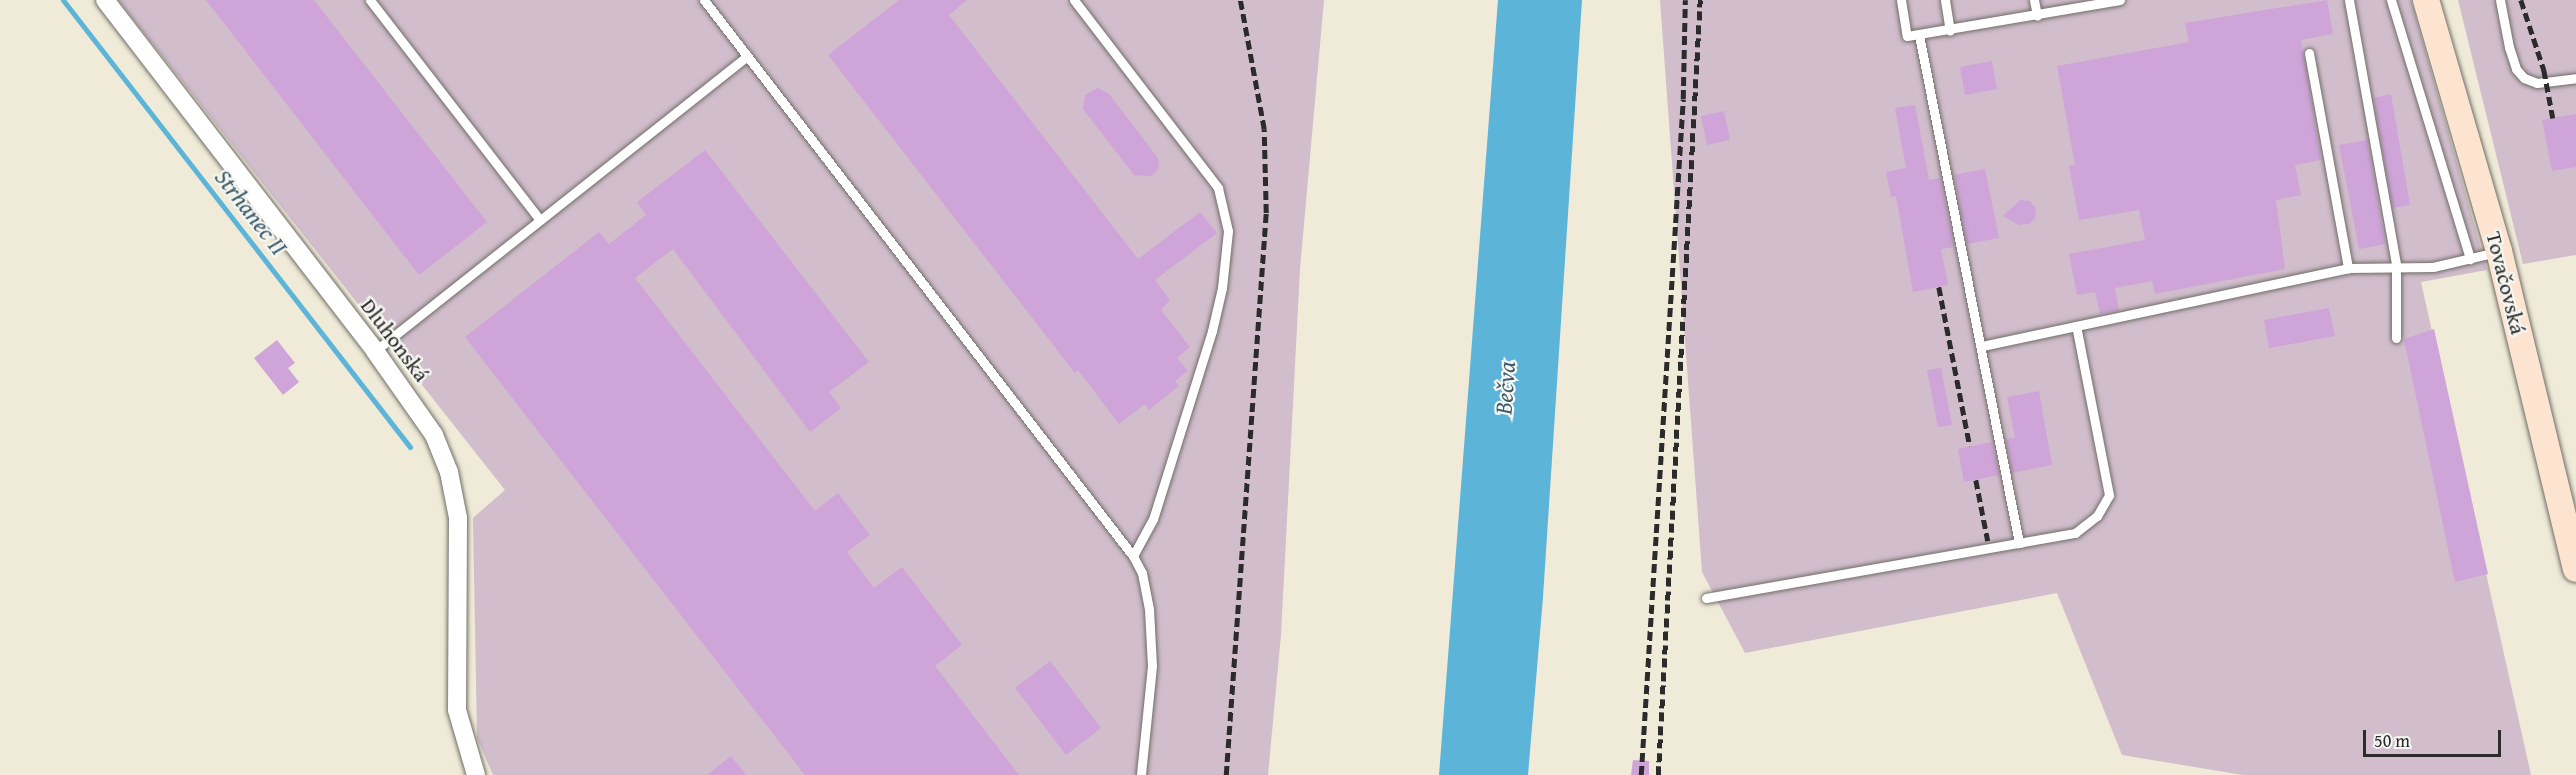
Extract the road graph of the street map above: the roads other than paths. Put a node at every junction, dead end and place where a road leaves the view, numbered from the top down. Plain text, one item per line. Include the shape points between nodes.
1 (105, 0) edge
2 (370, 0) edge
3 (704, 0) edge
4 (1074, 0) edge
5 (1901, 0) edge
6 (1945, 0) edge
7 (2034, 0) edge
8 (2120, 0) edge
9 (2349, 0) edge
10 (2391, 0) edge
11 (2426, 0) edge
12 (2500, 0) edge
13 (2037, 16) junction
14 (1950, 31) junction
15 (1919, 35) junction
16 (2309, 52) dead end
17 (747, 56) junction
18 (2576, 78) edge
19 (540, 220) junction
20 (2499, 252) junction
21 (2470, 259) junction
22 (2396, 265) junction
23 (2348, 268) junction
24 (2076, 326) junction
25 (2396, 338) dead end
26 (1982, 346) junction
27 (375, 351) junction
28 (2019, 543) junction
29 (1133, 556) junction
30 (2576, 569) edge
31 (1706, 598) dead end
32 (476, 775) edge
33 (1141, 775) edge

1 - 27 street, Dluhonská
2 - 19 lane
3 - 17 lane
4 - 29 lane via 1218,188 1228,231 1222,288 1212,331 1153,519
5 - 15 lane via 1907,36
6 - 14 lane
7 - 13 lane
8 - 13 lane
9 - 22 lane
10 - 21 lane
11 - 20 main road, Tovačovská
12 - 18 lane via 2509,47 2516,69 2524,78 2537,83
13 - 14 lane
14 - 15 lane
15 - 26 lane
16 - 23 lane
17 - 19 lane
17 - 29 lane
19 - 27 lane
20 - 21 lane
20 - 30 main road, Tovačovská
21 - 22 lane via 2433,267
22 - 23 lane
22 - 25 lane
23 - 24 lane
24 - 26 lane
24 - 28 lane via 2109,495 2097,516 2075,533
26 - 28 lane
27 - 32 street, Dluhonská via 428,426 449,472 459,542 457,710
28 - 31 lane
29 - 33 lane via 1142,573 1149,609 1152,666

